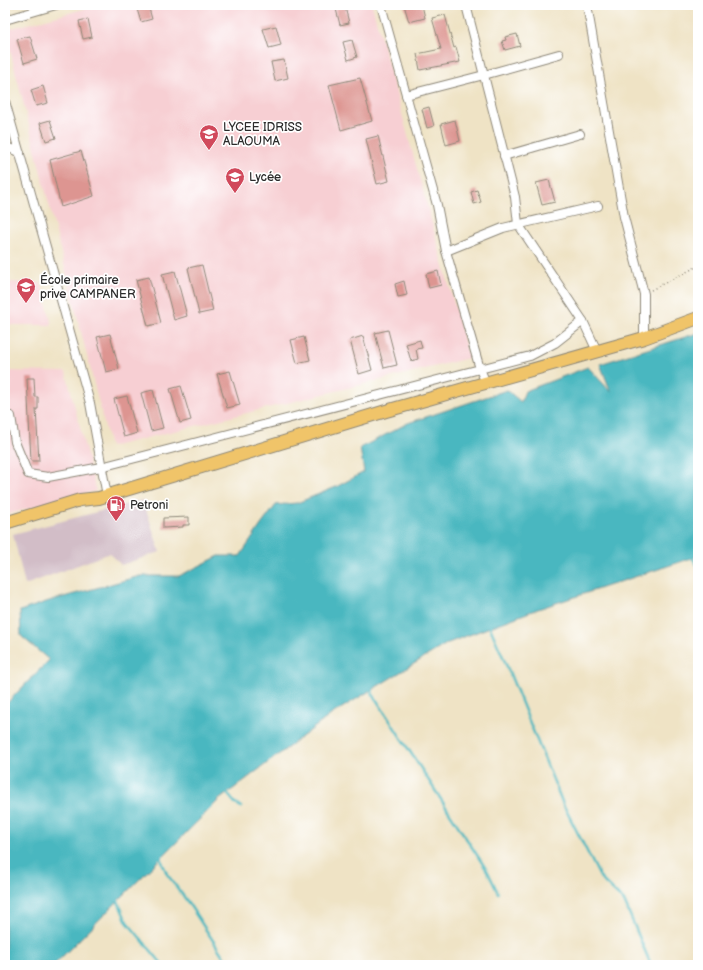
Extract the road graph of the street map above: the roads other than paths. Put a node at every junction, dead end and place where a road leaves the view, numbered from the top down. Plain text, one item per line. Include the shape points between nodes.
1 (56, 5) edge
2 (381, 5) edge
3 (466, 5) edge
4 (587, 5) edge
5 (5, 20) edge
6 (559, 54) dead end
7 (484, 75) junction
8 (406, 95) junction
9 (5, 102) edge
10 (580, 134) dead end
11 (5, 146) edge
12 (20, 153) junction
13 (504, 156) junction
14 (598, 206) dead end
15 (518, 224) junction
16 (446, 251) junction
17 (698, 318) edge
18 (583, 321) junction
19 (644, 338) junction
20 (597, 352) junction
21 (480, 369) junction
22 (486, 383) junction
23 (11, 416) dead end
24 (101, 467) junction
25 (103, 497) junction
26 (5, 522) edge
27 (5, 531) edge

1 - 5 street
2 - 8 street
3 - 7 street
4 - 19 street via 624,217 644,294
6 - 7 street
7 - 8 street
7 - 13 street
8 - 16 street via 437,206
9 - 12 street
10 - 13 street
11 - 12 street
12 - 24 street via 90,403
13 - 15 street via 515,197
14 - 15 street
15 - 16 street
15 - 18 street
16 - 21 street
17 - 19 highway
18 - 20 street
18 - 21 street via 554,343 530,356
19 - 20 highway
20 - 22 highway
21 - 22 street
21 - 24 street
22 - 25 highway
23 - 24 street via 15,442 28,474 48,477
24 - 25 street
25 - 26 highway via 80,500
25 - 27 highway via 85,506

